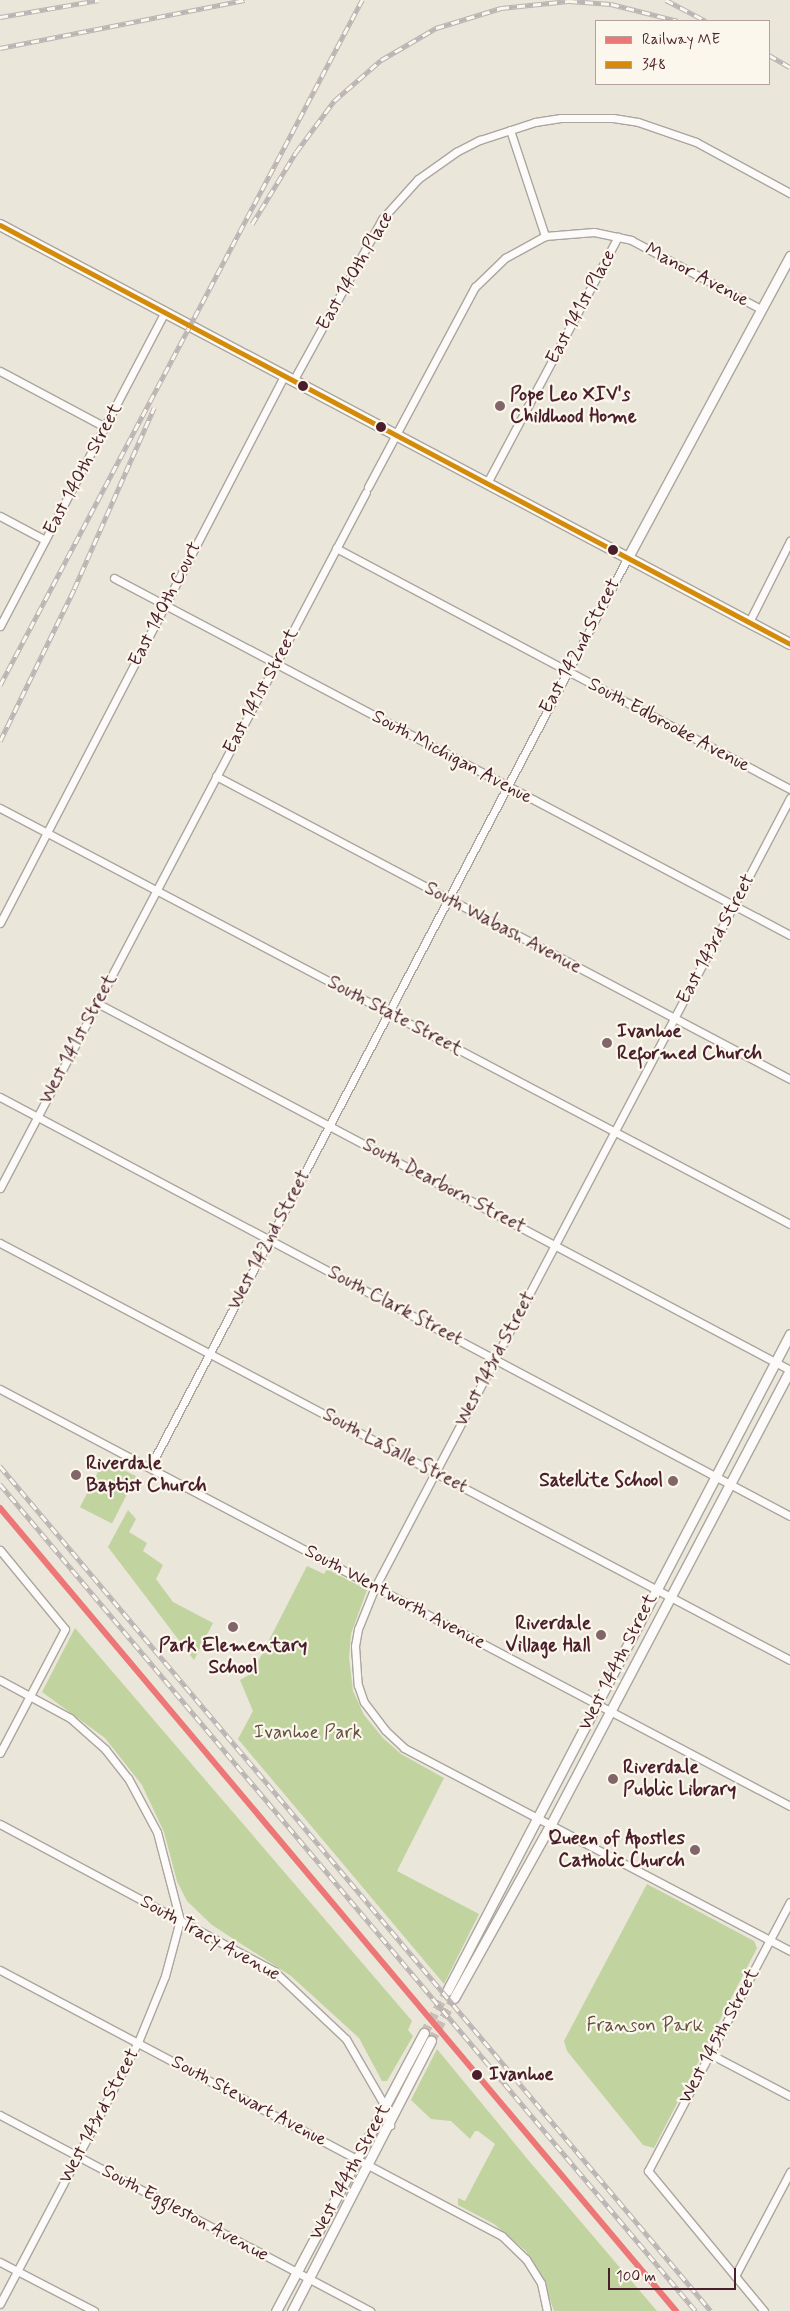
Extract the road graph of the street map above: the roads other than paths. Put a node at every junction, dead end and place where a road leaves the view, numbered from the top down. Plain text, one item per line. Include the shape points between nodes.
1 (510, 130) junction
2 (790, 193) edge
3 (0, 225) edge
4 (545, 236) junction
5 (618, 237) junction
6 (790, 256) edge
7 (762, 309) junction
8 (164, 313) junction
9 (0, 371) edge
10 (288, 378) junction
11 (105, 427) junction
12 (395, 435) junction
13 (487, 483) junction
14 (0, 516) edge
15 (45, 540) junction
16 (790, 541) edge
17 (336, 548) junction
18 (628, 557) junction
19 (114, 578) dead end
20 (166, 605) junction
21 (749, 622) junction
22 (0, 626) edge
23 (790, 644) edge
24 (276, 663) junction
25 (568, 671) junction
26 (216, 776) junction
27 (507, 786) junction
28 (790, 789) edge
29 (790, 798) edge
30 (0, 808) edge
31 (47, 833) junction
32 (156, 890) junction
33 (448, 898) junction
34 (734, 905) junction
35 (0, 923) edge
36 (790, 935) edge
37 (97, 1003) junction
38 (388, 1012) junction
39 (674, 1018) junction
40 (790, 1079) edge
41 (0, 1097) edge
42 (37, 1117) junction
43 (329, 1126) junction
44 (614, 1132) junction
45 (0, 1188) edge
46 (790, 1224) edge
47 (269, 1239) junction
48 (0, 1243) edge
49 (555, 1245) junction
50 (790, 1334) edge
51 (209, 1354) junction
52 (495, 1359) junction
53 (776, 1362) junction
54 (790, 1370) edge
55 (0, 1389) edge
56 (150, 1467) junction
57 (435, 1472) junction
58 (715, 1476) junction
59 (730, 1484) junction
60 (790, 1516) edge
61 (0, 1550) edge
62 (375, 1587) junction
63 (656, 1589) junction
64 (670, 1597) junction
65 (790, 1660) edge
66 (0, 1680) edge
67 (30, 1696) junction
68 (597, 1704) junction
69 (610, 1711) junction
70 (0, 1753) edge
71 (790, 1806) edge
72 (537, 1817) junction
73 (0, 1824) edge
74 (551, 1824) junction
75 (790, 1902) edge
76 (488, 1911) junction
77 (497, 1918) junction
78 (180, 1920) junction
79 (770, 1940) junction
80 (790, 1951) edge
81 (0, 1970) edge
82 (447, 1990) tunnel mouth
83 (454, 1998) tunnel mouth
84 (424, 2033) tunnel mouth
85 (138, 2042) junction
86 (431, 2042) tunnel mouth
87 (710, 2054) junction
88 (790, 2096) edge
89 (385, 2106) junction
90 (0, 2115) edge
91 (390, 2125) junction
92 (78, 2156) junction
93 (357, 2159) junction
94 (369, 2165) junction
95 (790, 2172) edge
96 (0, 2262) edge
97 (17, 2271) junction
98 (297, 2272) junction
99 (735, 2276) junction
100 (309, 2279) junction
101 (0, 2304) edge
102 (547, 2308) edge
103 (94, 2311) edge
104 (276, 2311) edge
105 (292, 2311) edge
106 (370, 2311) edge
107 (764, 2311) edge

1 - 2 street, East 140th Place via 561,118 613,118 638,122 696,142
1 - 4 street
1 - 10 street, East 140th Place via 456,152 418,179 399,199 366,246
3 - 8 main road
4 - 5 street, Manor Avenue via 576,232
4 - 12 street, East 141st Street via 506,258 475,287
5 - 7 street, Manor Avenue via 652,249
5 - 13 street, East 141st Place
6 - 7 street, East 142nd Street
7 - 18 street, East 142nd Street
8 - 10 main road
8 - 11 street, East 140th Street
9 - 11 street
10 - 12 main road
10 - 20 street, East 140th Court via 254,434
11 - 15 street, East 140th Street
12 - 13 main road
12 - 17 street, East 141st Street
13 - 18 main road
14 - 15 street
15 - 22 street, East 140th Street
16 - 21 street
17 - 24 street, East 141st Street
17 - 25 street, South Edbrooke Avenue
18 - 21 main road
18 - 25 street, East 142nd Street
19 - 20 street, South Michigan Avenue
20 - 24 street, South Michigan Avenue
20 - 31 street, East 140th Court
21 - 23 main road
24 - 26 street, East 141st Street
24 - 27 street, South Michigan Avenue
25 - 27 street, East 142nd Street
25 - 28 street, South Edbrooke Avenue
26 - 32 street, East 141st Street
26 - 33 street, South Wabash Avenue
27 - 33 street, East 142nd Street
27 - 34 street, South Michigan Avenue
29 - 34 street, East 143rd Street
30 - 31 street, South State Street
31 - 32 street, South State Street
31 - 35 street, East 140th Court
32 - 37 street, West 141st Street
32 - 38 street, South State Street
33 - 38 street, East 142nd Street
33 - 39 street, South Wabash Avenue
34 - 36 street, South Michigan Avenue
34 - 39 street, East 143rd Street
37 - 42 street, West 141st Street
37 - 43 street, South Dearborn Street
38 - 43 street, West 142nd Street
38 - 44 street, South State Street
39 - 40 street, South Wabash Avenue
39 - 44 street, East 143rd Street
41 - 42 street, South Clark Street
42 - 45 street, West 141st Street
42 - 47 street, South Clark Street
43 - 47 street, West 142nd Street
43 - 49 street, South Dearborn Street
44 - 46 street, South State Street
44 - 49 street, West 143rd Street
47 - 51 street, West 142nd Street
47 - 52 street, South Clark Street
48 - 51 street, South LaSalle Street
49 - 52 street, West 143rd Street
49 - 53 street, South Dearborn Street
50 - 53 street, West 144th Street
51 - 56 street, West 142nd Street
51 - 57 street, South LaSalle Street
52 - 57 street, West 143rd Street
52 - 58 street, South Clark Street
53 - 54 street, South Dearborn Street
53 - 58 street, West 144th Street
54 - 59 street, West 144th Street
55 - 56 street, South Wentworth Avenue
56 - 62 street, South Wentworth Avenue
57 - 62 street, West 143rd Street
57 - 63 street, South LaSalle Street
58 - 59 street, South Clark Street
58 - 63 street, West 144th Street
59 - 60 street, South Clark Street
59 - 64 street, West 144th Street
61 - 67 street via 65,1629
62 - 68 street, South Wentworth Avenue
62 - 72 street, West 143rd Street via 365,1606 355,1646 358,1685 374,1717 404,1748
63 - 64 street, South LaSalle Street
63 - 68 street, West 144th Street
64 - 65 street, South LaSalle Street
64 - 69 street, West 144th Street
66 - 67 street
67 - 70 street
67 - 78 street via 87,1732 128,1778 157,1832
68 - 69 street, South Wentworth Avenue
68 - 72 street, West 144th Street
69 - 71 street, South Wentworth Avenue
69 - 74 street, West 144th Street
72 - 74 street, West 143rd Street
72 - 76 street, West 144th Street
73 - 78 street, South Tracy Avenue
74 - 77 street, West 144th Street
74 - 79 street, West 143rd Street
75 - 79 street, West 145th Street
76 - 77 street
76 - 82 street, West 144th Street
77 - 83 street, West 144th Street
78 - 85 street, West 143rd Street via 165,1976
78 - 89 street, South Tracy Avenue via 256,1959 293,1986 346,2039
79 - 80 street, West 143rd Street
79 - 87 street, West 145th Street
81 - 85 street, South Stewart Avenue
84 - 89 street, West 144th Street
85 - 92 street, West 143rd Street
85 - 93 street, South Stewart Avenue
86 - 91 street, West 144th Street
87 - 88 street
87 - 99 street, West 145th Street via 648,2171
89 - 91 street, South Tracy Avenue
89 - 93 street, West 144th Street
90 - 92 street, South Eggleston Avenue
91 - 94 street, West 144th Street
92 - 97 street, West 143rd Street
92 - 98 street, South Eggleston Avenue
93 - 94 street, South Stewart Avenue
93 - 98 street, West 144th Street
94 - 100 street, West 144th Street
94 - 102 street, South Stewart Avenue via 502,2236 531,2267 541,2283
95 - 99 street
96 - 97 street
97 - 101 street, West 143rd Street
97 - 103 street
98 - 100 street, South Eggleston Avenue
98 - 104 street, West 144th Street
99 - 107 street
100 - 105 street, West 144th Street
100 - 106 street, South Eggleston Avenue

